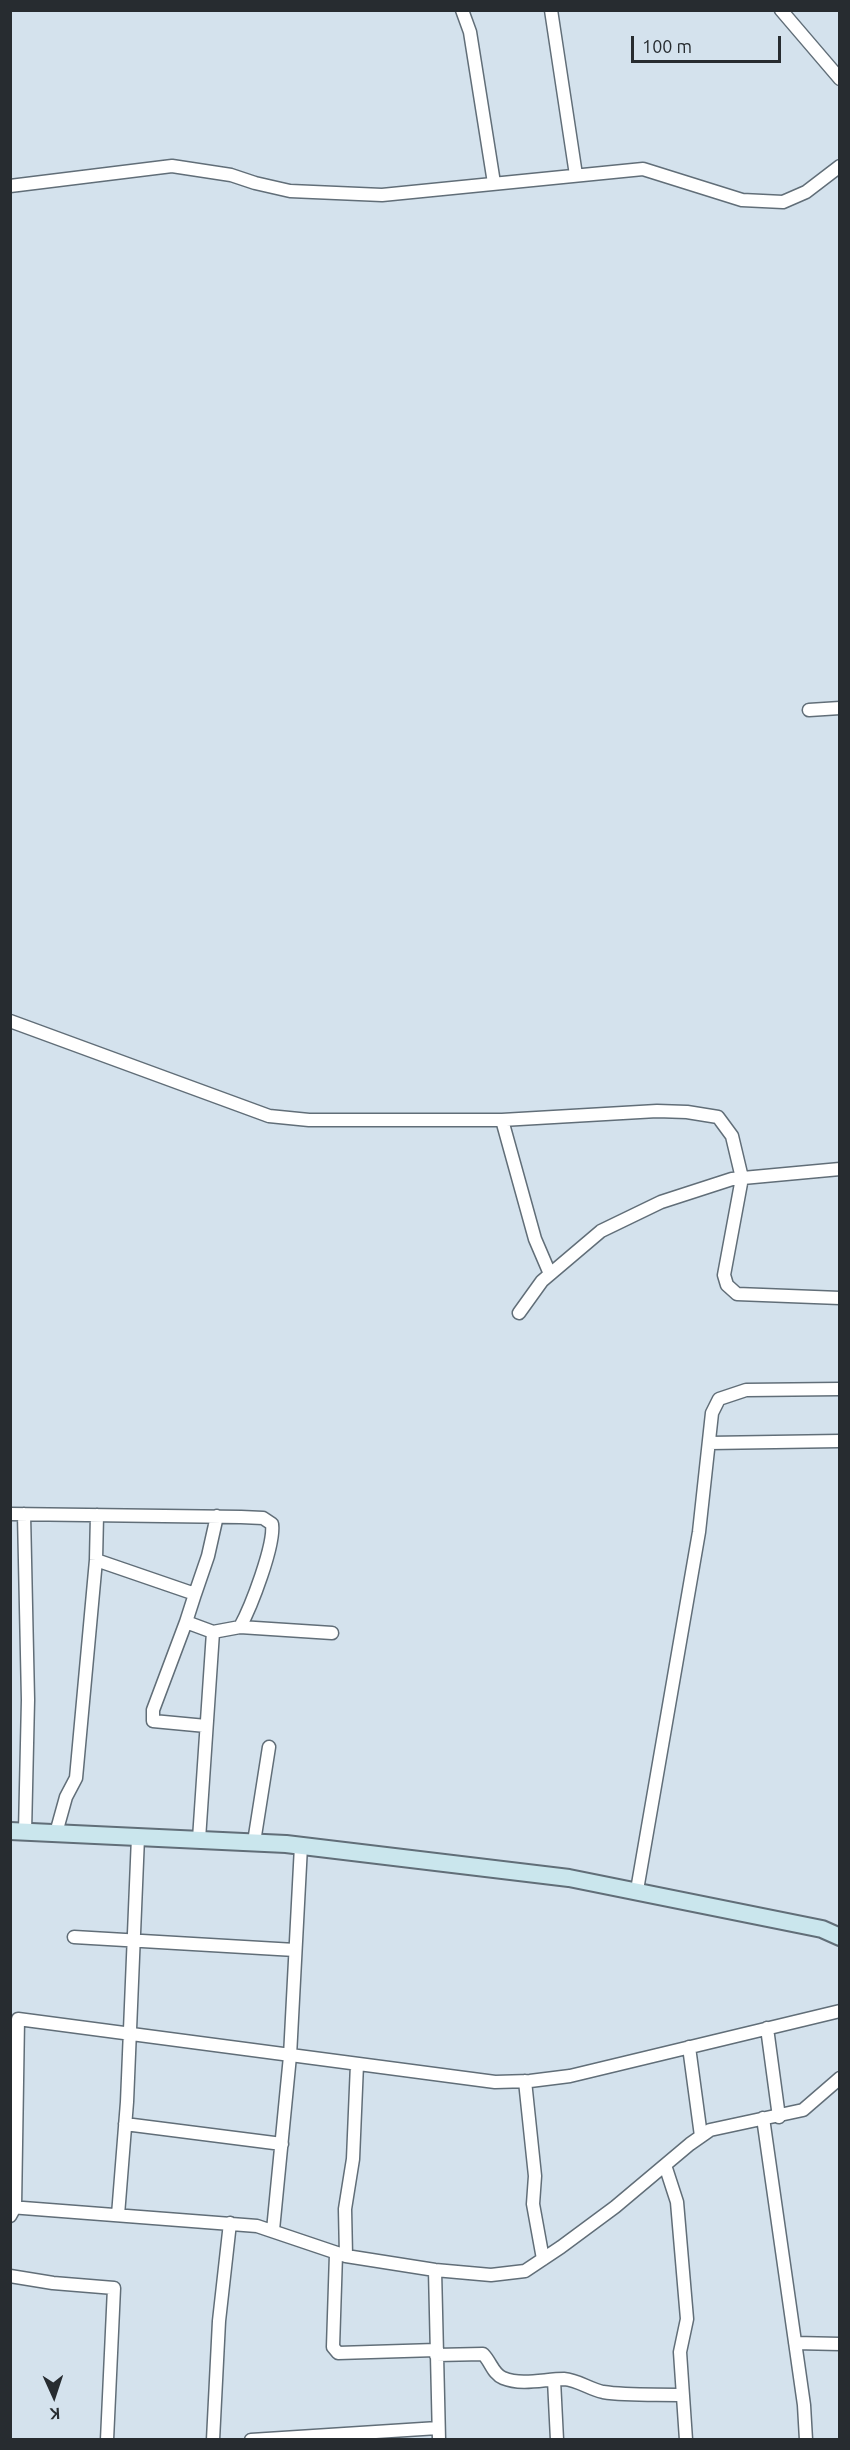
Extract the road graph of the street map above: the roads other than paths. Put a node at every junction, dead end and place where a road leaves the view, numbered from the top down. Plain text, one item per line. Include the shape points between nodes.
1 (462, 10) edge
2 (551, 10) edge
3 (782, 10) edge
4 (840, 79) edge
5 (840, 166) edge
6 (576, 175) junction
7 (494, 183) junction
8 (10, 186) edge
9 (840, 708) edge
10 (808, 710) dead end
11 (10, 1021) edge
12 (502, 1120) junction
13 (840, 1169) edge
14 (742, 1178) junction
15 (550, 1274) junction
16 (840, 1298) edge
17 (519, 1313) dead end
18 (840, 1389) edge
19 (840, 1441) edge
20 (709, 1443) junction
21 (10, 1514) edge
22 (24, 1514) junction
23 (97, 1515) junction
24 (217, 1516) junction
25 (96, 1560) junction
26 (195, 1594) junction
27 (186, 1622) junction
28 (240, 1627) junction
29 (213, 1632) junction
30 (332, 1633) dead end
31 (206, 1726) junction
32 (268, 1747) dead end
33 (18, 1831) edge
34 (56, 1833) junction
35 (138, 1837) junction
36 (199, 1839) junction
37 (254, 1842) junction
38 (301, 1846) junction
39 (637, 1890) junction
40 (74, 1936) dead end
41 (840, 1937) edge
42 (135, 1941) junction
43 (295, 1950) junction
44 (840, 2011) edge
45 (767, 2028) junction
46 (130, 2034) junction
47 (689, 2047) junction
48 (290, 2056) junction
49 (357, 2064) junction
50 (840, 2078) edge
51 (525, 2081) junction
52 (779, 2117) junction
53 (763, 2118) junction
54 (125, 2124) junction
55 (701, 2136) junction
56 (282, 2144) junction
57 (665, 2165) junction
58 (12, 2210) edge
59 (118, 2215) junction
60 (230, 2223) junction
61 (273, 2230) junction
62 (341, 2255) junction
63 (543, 2259) junction
64 (435, 2270) junction
65 (10, 2276) edge
66 (795, 2343) junction
67 (840, 2344) edge
68 (436, 2353) junction
69 (554, 2380) junction
70 (683, 2395) junction
71 (438, 2434) edge
72 (107, 2439) edge
73 (213, 2439) edge
74 (251, 2439) edge
75 (557, 2439) edge
76 (686, 2439) edge
77 (806, 2439) edge

1 - 7 street via 470,32
2 - 6 street
3 - 4 street
5 - 6 street via 806,192 783,202 742,200 643,169
6 - 7 street
7 - 8 street via 382,195 290,191 231,175 172,166
9 - 10 street
11 - 12 street via 269,1116 309,1120
12 - 14 street via 657,1111 718,1117 732,1136
12 - 15 street via 535,1239
13 - 14 street
14 - 15 street via 661,1202 601,1231
14 - 16 street via 724,1275 727,1285 737,1294
15 - 17 street
18 - 20 street via 746,1390 719,1400 712,1413
19 - 20 street
20 - 39 street via 699,1532
21 - 22 street
22 - 23 street
22 - 33 street via 28,1700
23 - 24 street
23 - 25 street
24 - 26 street
24 - 28 street via 263,1518 272,1524 273,1539
25 - 26 street
25 - 34 street via 76,1778
26 - 27 street
27 - 29 street
27 - 31 street via 153,1710 153,1721
28 - 29 street
28 - 30 street
29 - 31 street
31 - 36 street
32 - 37 street
33 - 34 street
34 - 35 street
35 - 36 street
35 - 42 street
36 - 37 street
37 - 38 street
38 - 39 street
38 - 43 street
39 - 41 street via 822,1929
40 - 42 street
42 - 43 street
42 - 46 street
43 - 48 street
44 - 45 street
45 - 47 street
45 - 52 street
46 - 48 street
46 - 54 street
46 - 58 street via 18,2019
47 - 51 street via 570,2076
47 - 55 street
48 - 49 street
48 - 56 street
49 - 51 street via 495,2082
49 - 62 street via 353,2159
50 - 52 street via 802,2110
51 - 63 street via 535,2176 534,2204
52 - 53 street
53 - 55 street via 710,2130
53 - 66 street
54 - 56 street
54 - 59 street
55 - 57 street
56 - 61 street
57 - 63 street
57 - 70 street via 677,2202 687,2319 680,2352
58 - 59 street
59 - 60 street
60 - 61 street
60 - 73 street via 219,2321
61 - 62 street
62 - 64 street
62 - 68 street via 333,2347 338,2353
63 - 64 street via 525,2271 491,2275
64 - 68 street
65 - 72 street via 114,2288
66 - 67 street
66 - 77 street
68 - 69 street via 483,2354 502,2378 519,2382
68 - 71 street
69 - 70 street via 577,2381 610,2393
69 - 75 street
70 - 76 street
71 - 74 street

